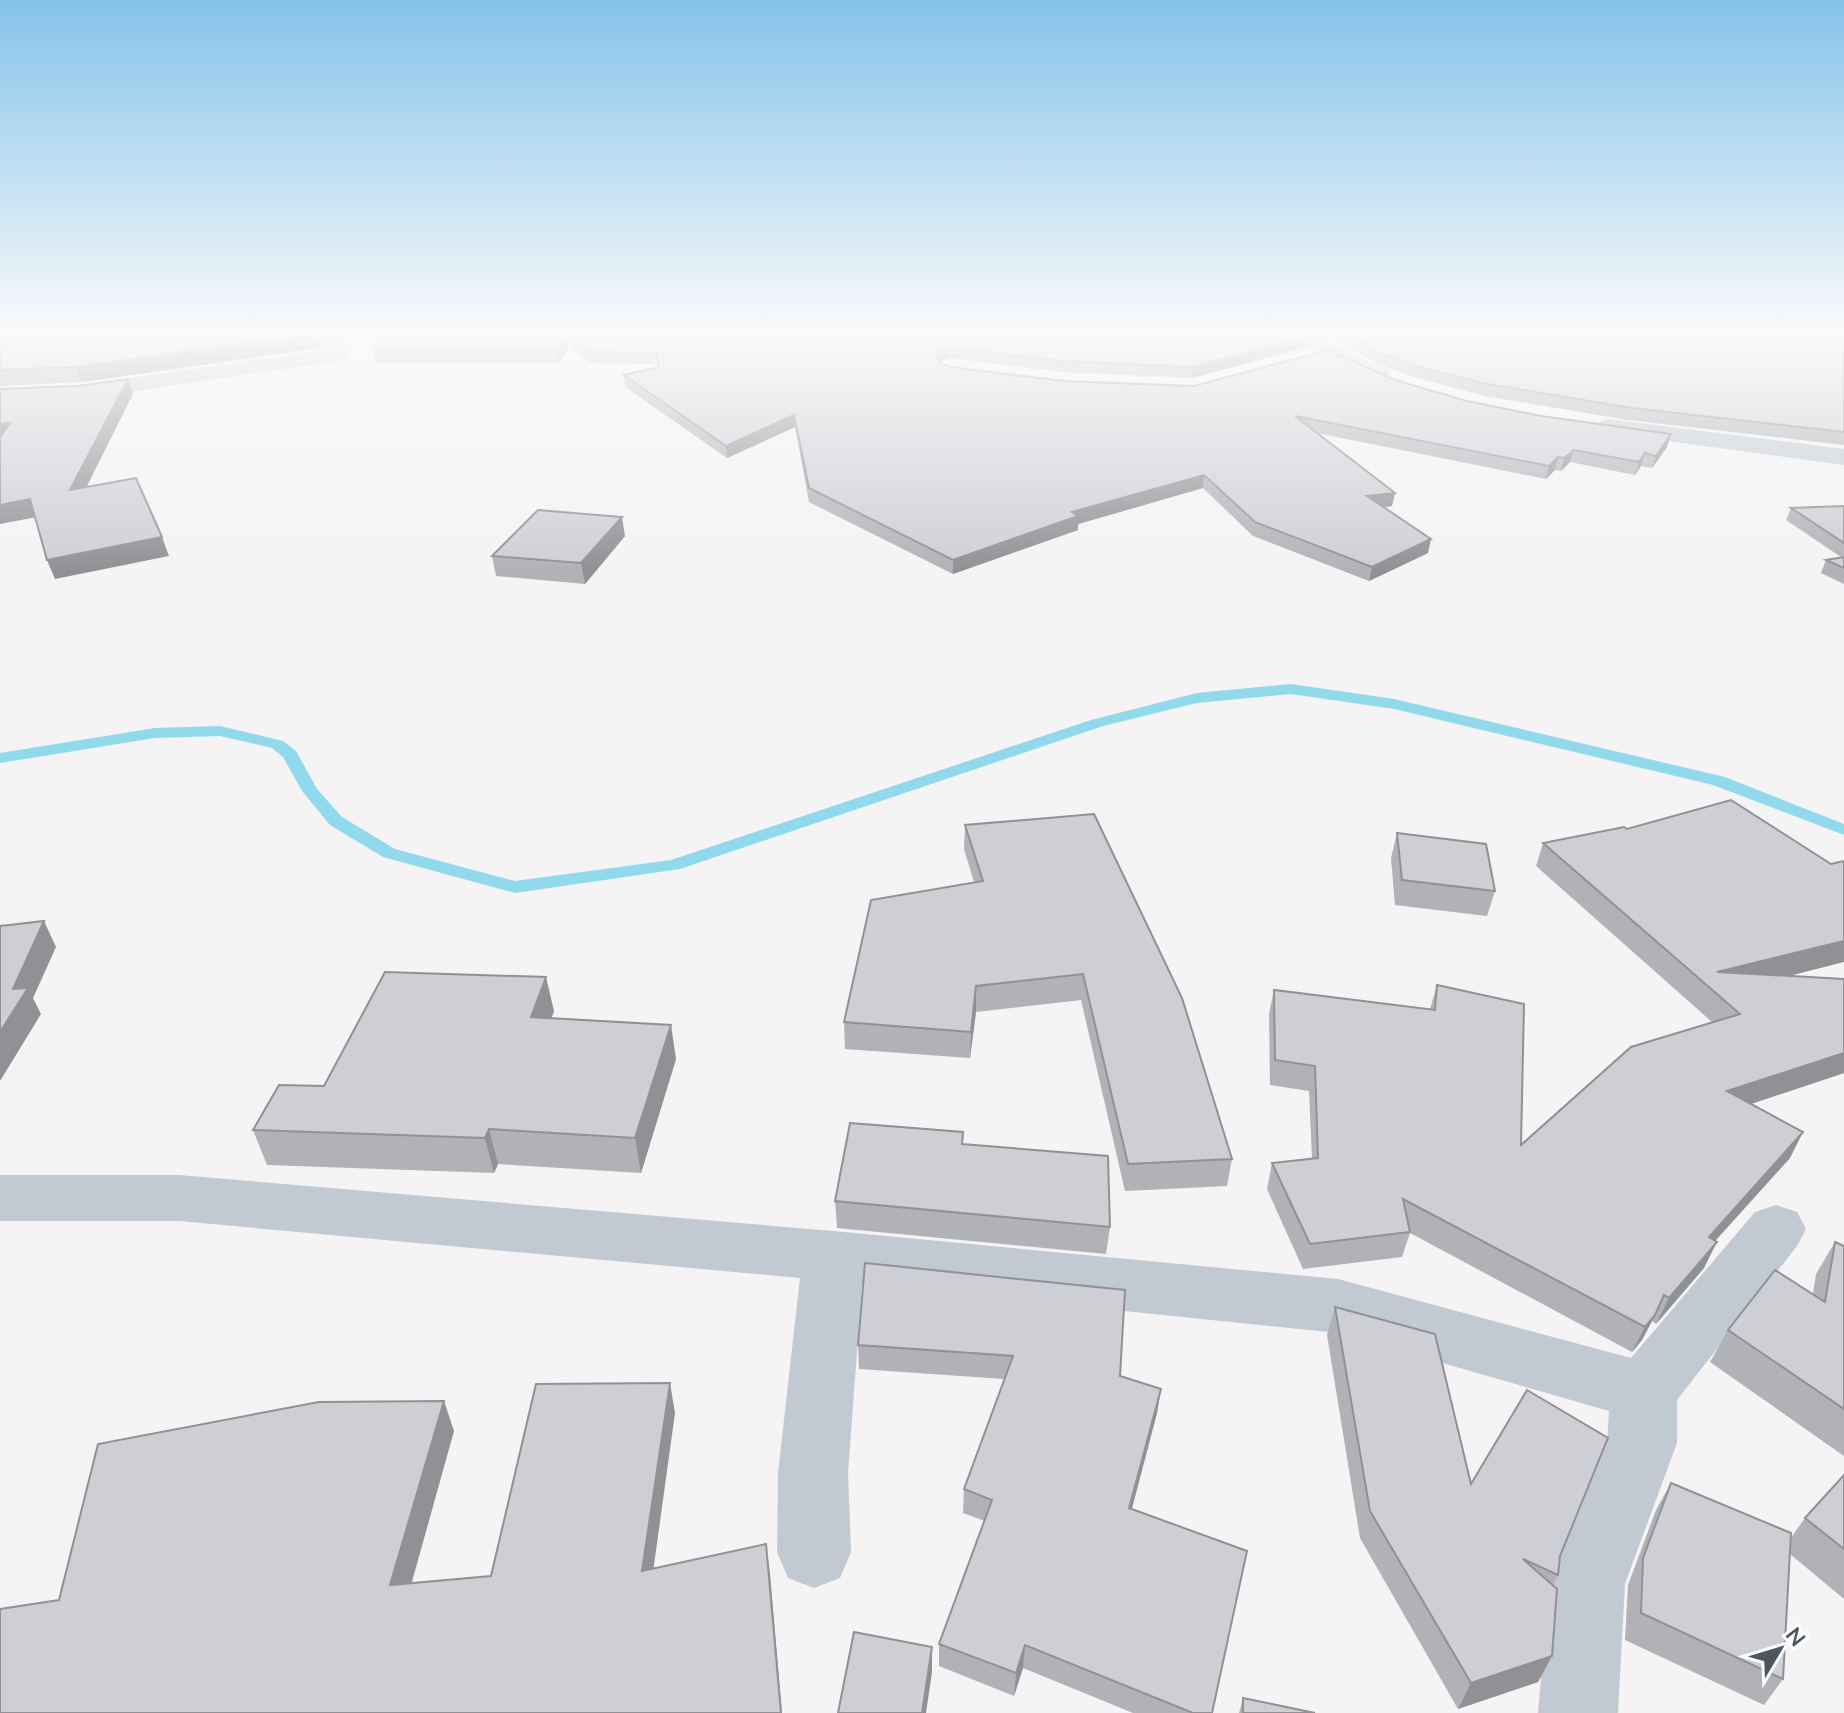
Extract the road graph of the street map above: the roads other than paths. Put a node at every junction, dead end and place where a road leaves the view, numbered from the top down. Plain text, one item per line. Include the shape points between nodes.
1 (1579, 423) edge
2 (1844, 457) edge
3 (0, 1198) edge
4 (1776, 1229) dead end
5 (833, 1256) junction
6 (1644, 1391) junction
7 (814, 1552) dead end
8 (1578, 1713) edge

1 - 2 street
3 - 5 street via 179,1198
4 - 6 street
5 - 6 street via 1338,1306
5 - 7 street via 813,1473
6 - 8 street via 1642,1443 1587,1584

